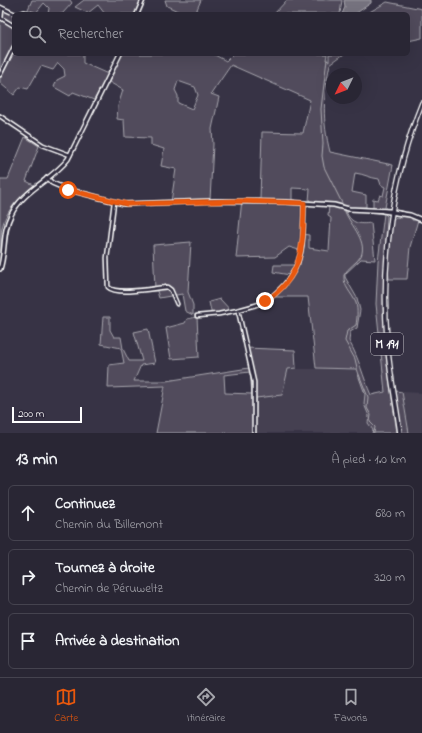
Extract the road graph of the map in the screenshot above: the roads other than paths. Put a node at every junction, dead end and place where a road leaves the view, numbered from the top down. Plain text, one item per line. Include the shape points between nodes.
1 (143, 0) edge
2 (1, 8) edge
3 (138, 12) edge
4 (12, 13) edge
5 (12, 25) edge
6 (12, 51) edge
7 (119, 56) edge
8 (0, 75) edge
9 (422, 103) edge
10 (0, 116) edge
11 (70, 155) junction
12 (47, 178) junction
13 (114, 202) junction
14 (304, 203) junction
15 (391, 212) junction
16 (422, 220) edge
17 (0, 267) edge
18 (177, 304) dead end
19 (238, 310) junction
20 (197, 316) dead end
21 (254, 433) edge
22 (400, 433) edge

1 - 3 street
2 - 4 street
2 - 5 street via 1,18
6 - 8 street
7 - 11 street
9 - 15 main road, M 191 via 408,144
10 - 11 street via 43,146
11 - 12 street via 61,167
12 - 13 street via 66,189
12 - 17 street via 21,197 10,211 4,229
13 - 14 street
13 - 18 street via 107,258 108,287 122,290 154,290 167,287
14 - 15 street
14 - 19 street via 303,236 295,271 270,298
15 - 16 street
15 - 22 main road, M 191 via 385,284 386,321
19 - 20 street
19 - 21 street via 249,351 254,386

